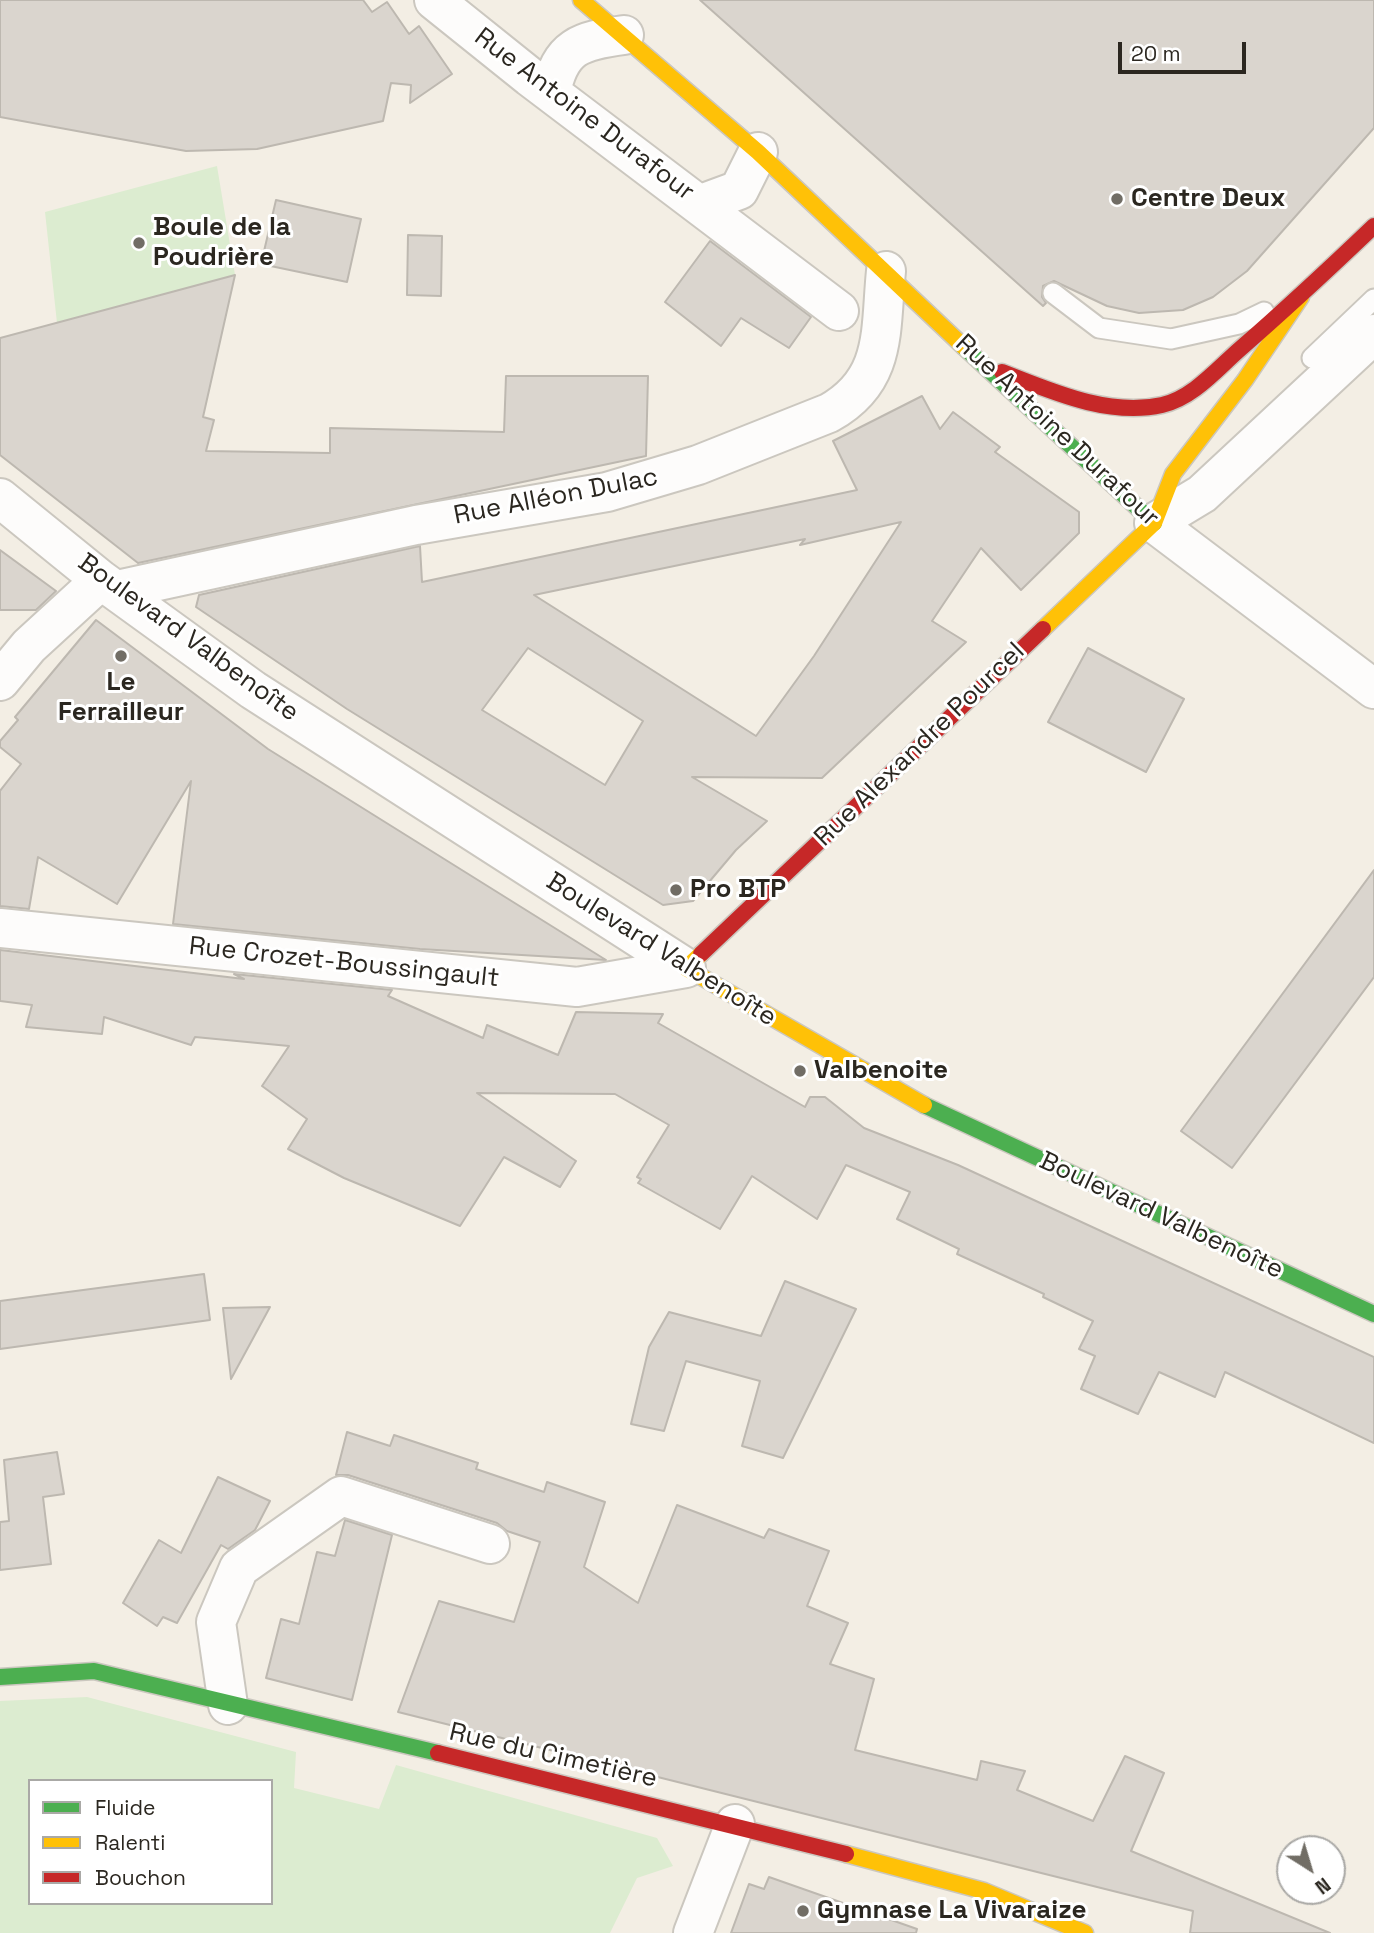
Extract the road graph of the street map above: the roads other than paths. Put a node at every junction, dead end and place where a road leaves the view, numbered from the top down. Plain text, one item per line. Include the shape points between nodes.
1 (434, 0) edge
2 (607, 14) edge
3 (551, 93) junction
4 (758, 152) junction
5 (701, 204) junction
6 (1374, 226) edge
7 (886, 271) junction
8 (1053, 293) dead end
9 (1301, 296) junction
10 (1374, 299) edge
11 (839, 311) dead end
12 (1374, 334) edge
13 (1312, 358) dead end
14 (986, 366) junction
15 (0, 498) edge
16 (1154, 523) junction
17 (109, 585) junction
18 (14, 643) edge
19 (0, 681) edge
20 (1374, 689) edge
21 (0, 928) edge
22 (686, 968) junction
23 (1374, 1314) edge
24 (490, 1544) dead end
25 (0, 1677) edge
26 (228, 1705) junction
27 (735, 1824) junction
28 (693, 1933) edge
29 (1085, 1933) edge

1 - 3 street, Rue Antoine Durafour
2 - 3 street via 588,41 576,46 559,64
2 - 4 street, Rue Antoine Durafour
3 - 5 street, Rue Antoine Durafour
4 - 5 street, Rue Antoine Durafour via 739,190
4 - 7 street, Rue Antoine Durafour
5 - 11 street, Rue Antoine Durafour
6 - 9 street, Rue Alexandre Pourcel
7 - 14 street, Rue Antoine Durafour
7 - 17 street, Rue Alléon Dulac via 877,359 872,373 848,402 698,466 607,492
8 - 9 lane via 1099,328 1171,339 1239,324
9 - 14 street, Rue Alexandre Pourcel via 1217,369 1163,405 1129,407 1068,397
9 - 16 street, Rue Alexandre Pourcel via 1245,380 1173,474
10 - 13 lane
12 - 16 street, Rue Alexandre Pourcel via 1202,494
14 - 16 street, Rue Antoine Durafour
15 - 17 street, Boulevard Valbenoîte
16 - 20 street, Rue Antoine Durafour
16 - 22 street, Rue Alexandre Pourcel
17 - 18 street
17 - 22 street, Boulevard Valbenoîte via 253,690
18 - 19 street
21 - 22 street, Rue Crozet-Boussingault via 578,987
22 - 23 street, Boulevard Valbenoîte via 910,1099
24 - 26 street via 341,1496 240,1568 216,1622
25 - 26 street, Rue du Cimetière via 94,1671
26 - 27 street, Rue du Cimetière
27 - 28 street
27 - 29 street, Rue du Cimetière via 984,1891

